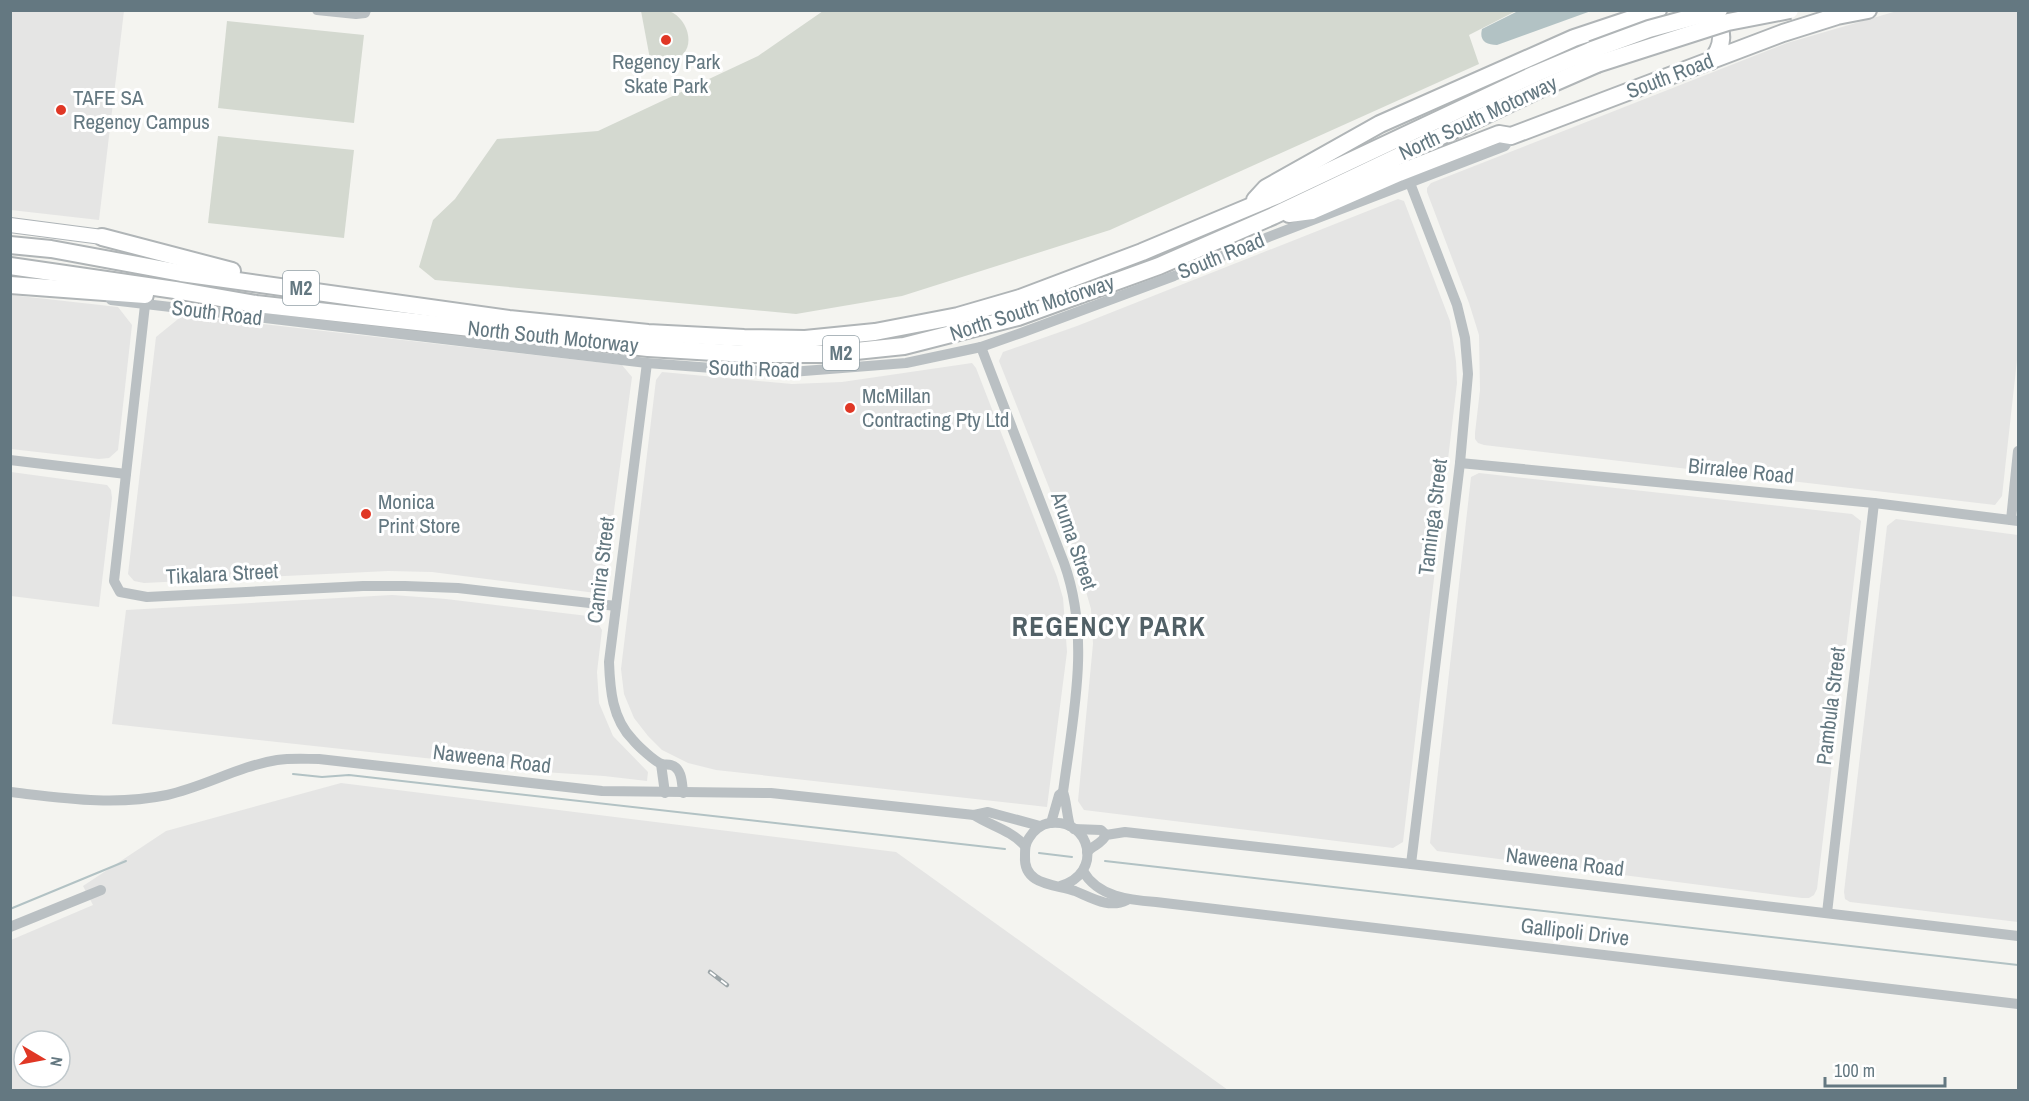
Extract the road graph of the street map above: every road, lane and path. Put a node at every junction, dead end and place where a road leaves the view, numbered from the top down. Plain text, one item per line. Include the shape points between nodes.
1 (317, 10) edge
2 (366, 10) edge
3 (1658, 10) edge
4 (1707, 10) edge
5 (1719, 10) edge
6 (1770, 10) edge
7 (1779, 10) edge
8 (1790, 10) edge
9 (1851, 13) edge
10 (1594, 57) junction
11 (1711, 61) junction
12 (1511, 136) junction
13 (1410, 183) junction
14 (1249, 208) junction
15 (1273, 216) junction
16 (10, 225) edge
17 (102, 237) joint
18 (10, 245) edge
19 (10, 266) edge
20 (10, 286) edge
21 (287, 286) junction
22 (256, 304) junction
23 (145, 305) junction
24 (981, 347) junction
25 (647, 363) junction
26 (2019, 451) edge
27 (10, 460) edge
28 (1460, 463) junction
29 (126, 474) junction
30 (1874, 503) junction
31 (2015, 520) edge
32 (616, 606) junction
33 (662, 764) junction
34 (10, 792) edge
35 (1063, 792) junction
36 (666, 793) junction
37 (683, 793) junction
38 (974, 815) junction
39 (1046, 825) junction
40 (1072, 827) junction
41 (1106, 836) junction
42 (1025, 846) junction
43 (1087, 852) junction
44 (1411, 864) junction
45 (1083, 871) junction
46 (1060, 886) junction
47 (101, 890) dead end
48 (1127, 900) junction
49 (1827, 913) junction
50 (10, 927) edge
51 (2019, 936) edge
52 (2019, 1004) edge

1 - 2 street via 356,14
3 - 14 highway via 1560,44 1380,124 1266,188
4 - 11 highway via 1722,33 1721,44
5 - 10 highway, North South Motorway / M2, bridge via 1649,29
6 - 11 highway via 1765,26 1752,42
7 - 9 highway via 1785,16 1801,19
8 - 10 highway, North South Motorway / M2, bridge
9 - 11 highway, South Road via 1783,33
10 - 14 highway, North South Motorway / M2 via 1535,74
10 - 15 highway, North South Motorway / M2 via 1542,88
11 - 12 highway, South Road
12 - 13 street, South Road via 1505,146
12 - 15 highway via 1499,135 1312,211
13 - 24 street, South Road
13 - 28 street, Taminga Street via 1466,338 1468,374
14 - 21 highway, North South Motorway / M2 via 1020,298 958,316 875,332 805,339 626,331 509,319
15 - 22 highway, North South Motorway / M2 via 1159,266 1018,317 904,346 827,354 648,348
16 - 17 main road, M2
17 - 21 highway, M2
18 - 21 highway, North South Motorway / M2
19 - 22 highway, North South Motorway / M2
20 - 22 highway
20 - 23 street, South Road
23 - 25 street, South Road
23 - 29 street, Tikalara Street
24 - 25 street, South Road via 906,363 823,371
24 - 35 street, Aruma Street via 1071,582 1076,609 1080,642
25 - 32 street, Camira Street
26 - 31 street
27 - 29 street
28 - 30 street, Birralee Road
28 - 44 street, Taminga Street
29 - 32 street, Tikalara Street via 114,581 120,592 129,595 405,586 458,588
30 - 31 street, Birralee Road
30 - 49 street, Pambula Street
32 - 33 street, Camira Street via 609,662 615,709 632,740
33 - 36 street
33 - 37 street, Camira Street via 677,768
34 - 36 street, Naweena Road via 87,801 131,801 169,795 277,760 297,759 602,791
35 - 39 street, Aruma Street
35 - 40 street, Aruma Street
36 - 37 street, Naweena Road
37 - 38 street, Naweena Road via 771,793
38 - 39 street, Naweena Road via 988,812
38 - 42 street, Naweena Road via 1012,834
39 - 40 street via 1061,823
39 - 42 street via 1032,833
40 - 41 street, Naweena Road via 1101,830
40 - 43 street via 1081,835
41 - 43 street
41 - 44 street, Naweena Road via 1125,832
42 - 46 street via 1024,861 1033,878
43 - 45 street
44 - 49 street, Naweena Road
45 - 46 street via 1077,879
45 - 48 street, Gallipoli Drive via 1098,888
46 - 48 street, Gallipoli Drive via 1118,905
47 - 50 street
48 - 52 street, Gallipoli Drive
49 - 51 street, Naweena Road

